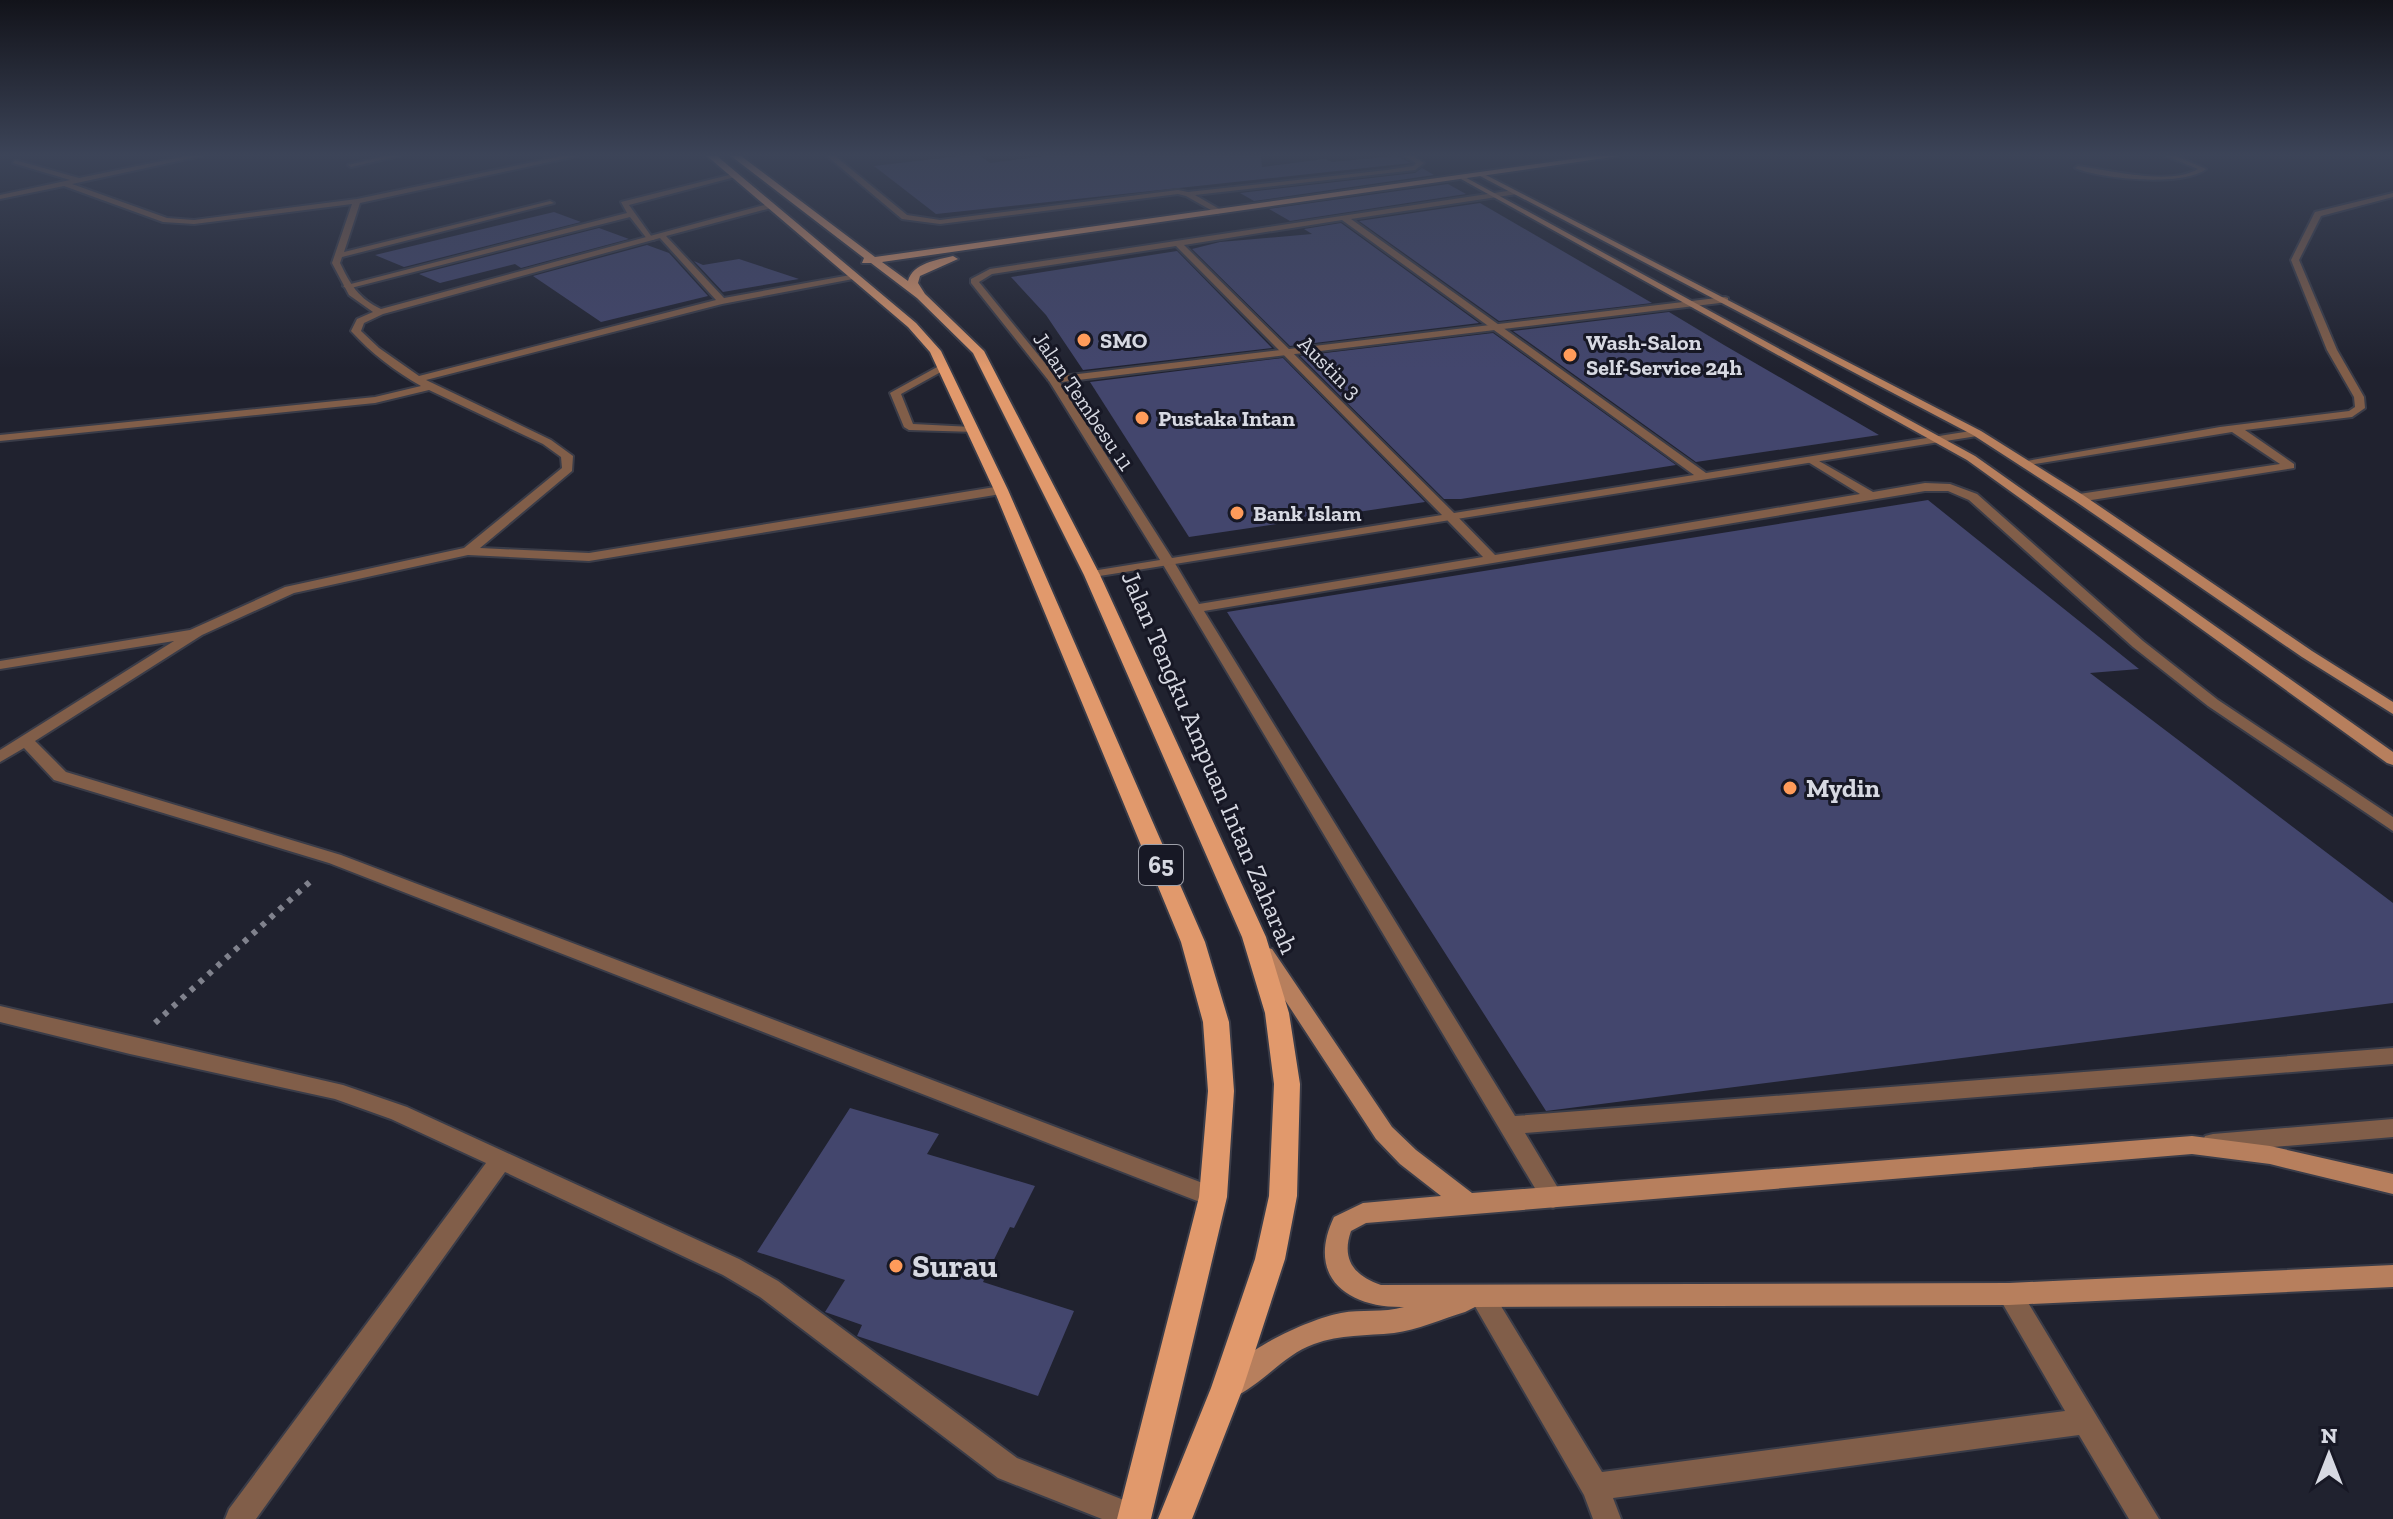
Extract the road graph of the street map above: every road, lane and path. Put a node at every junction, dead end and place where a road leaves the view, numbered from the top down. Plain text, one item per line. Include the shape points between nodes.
1 (348, 227) edge
2 (454, 227) edge
3 (581, 227) edge
4 (642, 227) edge
5 (691, 227) edge
6 (793, 227) edge
7 (829, 227) edge
8 (1111, 227) edge
9 (1288, 227) edge
10 (1356, 227) edge
11 (1552, 227) edge
12 (1582, 227) edge
13 (2312, 227) edge
14 (661, 235) junction
15 (1046, 236) junction
16 (651, 238) junction
17 (849, 242) junction
18 (1179, 244) junction
19 (935, 252) junction
20 (337, 256) junction
21 (873, 260) junction
22 (846, 271) junction
23 (347, 286) junction
24 (921, 296) junction
25 (1725, 300) junction
26 (722, 301) junction
27 (1694, 304) junction
28 (380, 312) junction
29 (1496, 327) junction
30 (1287, 352) junction
31 (943, 368) junction
32 (415, 380) junction
33 (1053, 380) junction
34 (430, 387) junction
35 (2234, 428) junction
36 (972, 430) junction
37 (1977, 433) junction
38 (0, 438) edge
39 (1940, 439) junction
40 (1812, 460) junction
41 (2027, 464) junction
42 (1704, 477) junction
43 (1001, 490) junction
44 (1871, 496) junction
45 (2079, 498) junction
46 (1452, 518) junction
47 (468, 551) junction
48 (1492, 559) junction
49 (1168, 563) junction
50 (1092, 575) junction
51 (1197, 608) junction
52 (197, 632) junction
53 (0, 665) edge
54 (2393, 709) edge
55 (26, 741) junction
56 (0, 757) edge
57 (2393, 760) edge
58 (2393, 825) edge
59 (335, 859) junction
60 (1254, 937) junction
61 (0, 1014) edge
62 (130, 1046) junction
63 (2393, 1056) edge
64 (1509, 1125) junction
65 (2393, 1128) edge
66 (2192, 1145) junction
67 (501, 1160) junction
68 (2393, 1184) edge
69 (1213, 1197) junction
70 (1553, 1198) junction
71 (1469, 1204) junction
72 (2393, 1276) edge
73 (2009, 1294) junction
74 (1481, 1296) junction
75 (1227, 1388) junction
76 (2086, 1421) junction
77 (1595, 1487) junction
78 (239, 1519) edge
79 (1134, 1519) edge
80 (1175, 1519) edge
81 (1607, 1519) edge
82 (2145, 1519) edge

1 - 20 street
2 - 20 street
3 - 23 street
4 - 16 street
5 - 14 street
6 - 22 main road, 65
7 - 17 main road, Jalan Tengku Ampuan Intan Zaharah / 65
8 - 15 main road
9 - 18 street, Jalan Tembesu 11
10 - 29 street
11 - 27 street
12 - 25 street
13 - 35 street via 2295,260 2360,408 2352,414
14 - 16 street
14 - 26 street
15 - 19 main road
15 - 24 main road via 931,265 915,275 913,283
16 - 28 street
17 - 19 main road via 865,249
17 - 21 main road, Jalan Tengku Ampuan Intan Zaharah / 65
18 - 30 street, Austin 3
18 - 33 street, Jalan Tembesu 11 via 977,277 974,281
19 - 21 main road
20 - 23 street
21 - 22 main road
21 - 24 main road, Jalan Tengku Ampuan Intan Zaharah / 65
22 - 26 street
22 - 31 main road, 65 via 912,325
23 - 28 street via 362,305
24 - 50 main road, Jalan Tengku Ampuan Intan Zaharah / 65 via 978,351
25 - 27 street
25 - 37 street
26 - 32 street
27 - 29 street
27 - 39 street
28 - 32 street via 360,321 356,331
29 - 30 street
29 - 42 street
30 - 33 street
30 - 46 street, Austin 3
31 - 36 main road, 65
31 - 36 street via 895,393 909,427
32 - 34 street
33 - 49 street, Jalan Tembesu 11
34 - 38 street via 375,400
34 - 47 street via 567,456 568,469
35 - 41 street
35 - 45 street via 2290,466
36 - 43 main road, 65
37 - 39 street
37 - 41 street
39 - 40 street
39 - 57 street
40 - 42 street
40 - 44 street
41 - 45 street
42 - 46 street
43 - 47 street via 589,557
43 - 69 main road, 65 via 1193,942 1216,1022 1221,1091
44 - 48 street
44 - 58 street via 1925,487 1950,488 1973,497 2176,674
45 - 54 street
46 - 48 street, Austin 3
46 - 49 street
47 - 52 street via 290,590
48 - 51 street
49 - 50 street
49 - 51 street, Jalan Tembesu 11
50 - 60 main road, Jalan Tengku Ampuan Intan Zaharah / 65
51 - 64 street, Jalan Tembesu 11
52 - 53 street
52 - 55 street
55 - 56 street
55 - 59 street via 60,776
59 - 62 path
59 - 69 street
60 - 71 street via 1384,1133
60 - 75 main road, Jalan Tengku Ampuan Intan Zaharah / 65 via 1277,1013 1287,1084 1283,1196 1270,1259
61 - 62 street
62 - 67 street via 336,1091 399,1113
63 - 64 street
64 - 70 street, Jalan Tembesu 11
65 - 66 street
66 - 68 street via 2270,1155
66 - 70 street
67 - 78 street
67 - 79 street via 731,1267 769,1289 1008,1468
69 - 79 main road, 65
70 - 71 street
71 - 74 street via 1351,1218 1337,1234 1337,1262 1350,1285 1381,1296
72 - 73 street
73 - 74 street
73 - 76 street
74 - 75 street via 1397,1321 1342,1324 1307,1334
74 - 77 street
75 - 80 main road, Jalan Tengku Ampuan Intan Zaharah / 65
76 - 77 street
76 - 82 street
77 - 81 street

